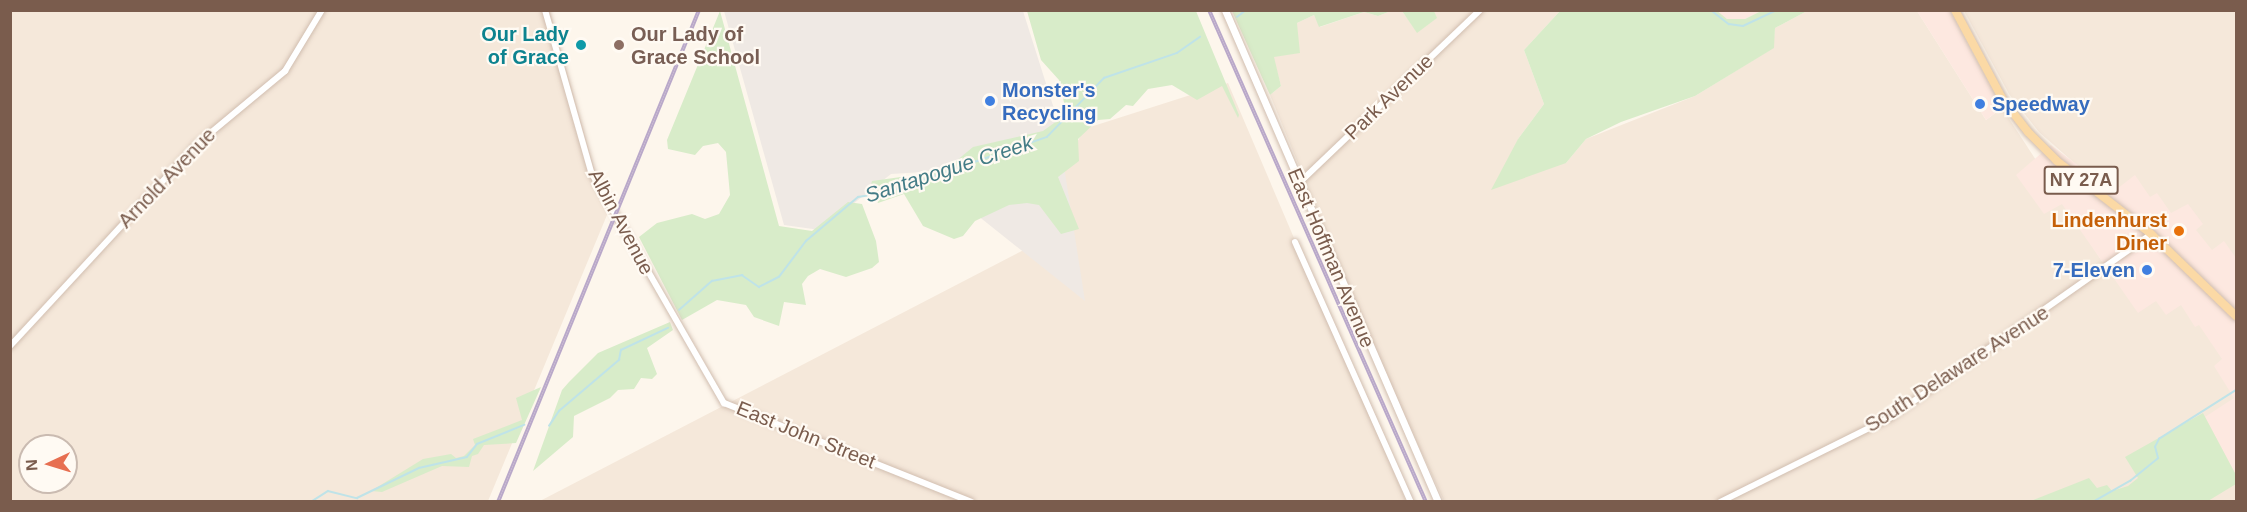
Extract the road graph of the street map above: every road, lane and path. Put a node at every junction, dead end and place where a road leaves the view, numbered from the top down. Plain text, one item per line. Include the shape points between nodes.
1 (322, 10) edge
2 (545, 10) edge
3 (1480, 10) edge
4 (1955, 10) edge
5 (1226, 12) edge
6 (1299, 183) junction
7 (2151, 234) junction
8 (1295, 242) dead end
9 (2236, 316) edge
10 (677, 326) joint
11 (10, 346) edge
12 (971, 501) edge
13 (1411, 501) edge
14 (1438, 501) edge
15 (1720, 501) edge

1 - 11 street, Arnold Avenue via 285,71 196,145
2 - 10 street, Albin Avenue via 591,172
3 - 6 street, Park Avenue
4 - 7 main road, NY 27A via 2003,100 2028,132 2056,161
5 - 6 main road, East Hoffman Avenue
6 - 14 main road, East Hoffman Avenue
7 - 9 main road, NY 27A
7 - 15 street, South Delaware Avenue via 1890,417
8 - 13 street, East Hoffman Avenue
10 - 12 street, East John Street via 724,402

